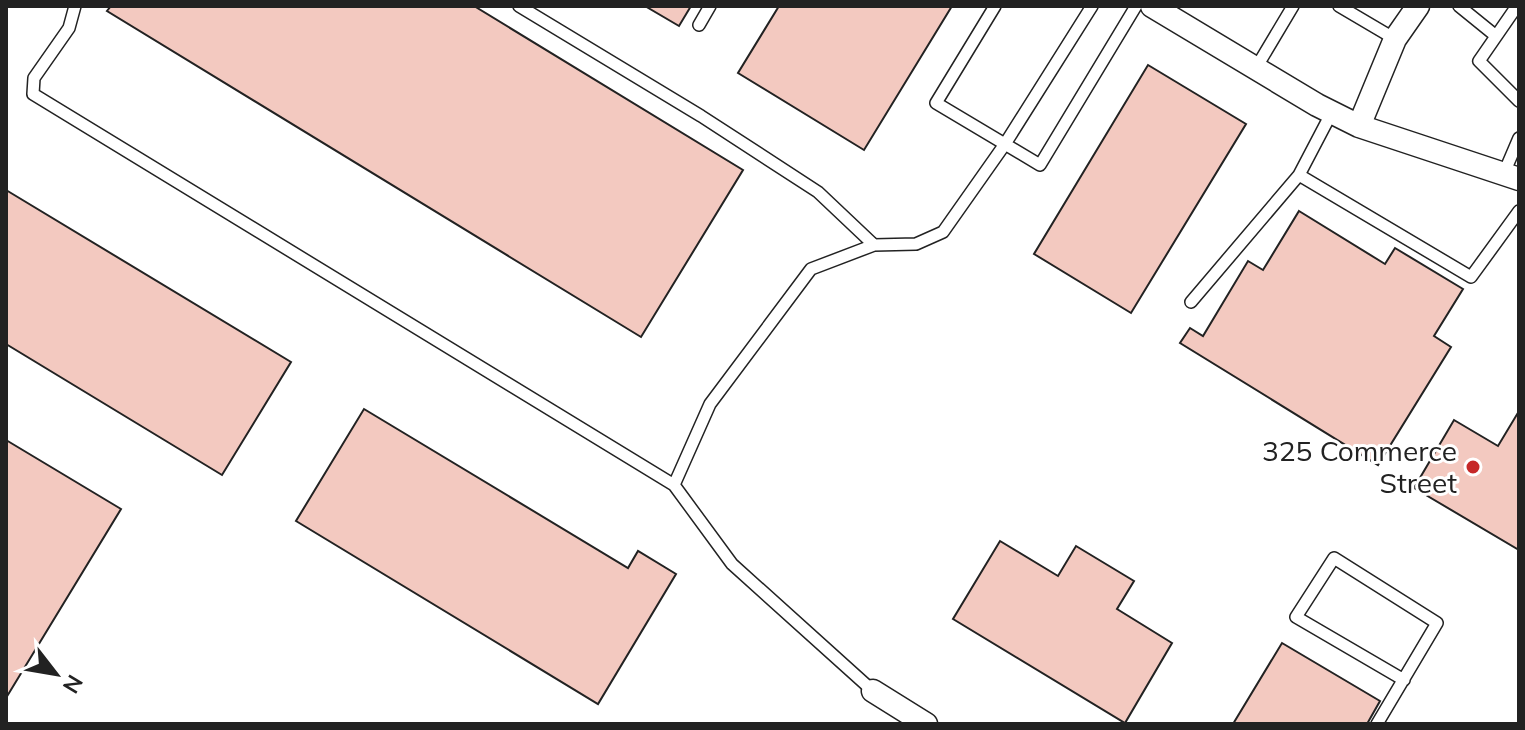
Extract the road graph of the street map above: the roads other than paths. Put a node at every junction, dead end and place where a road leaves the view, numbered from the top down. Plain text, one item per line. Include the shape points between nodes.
1 (75, 6) edge
2 (519, 6) edge
3 (710, 6) edge
4 (995, 6) edge
5 (1092, 6) edge
6 (1136, 6) edge
7 (1152, 6) edge
8 (1293, 6) edge
9 (1339, 6) edge
10 (1418, 6) edge
11 (1459, 6) edge
12 (1517, 6) edge
13 (699, 25) dead end
14 (1496, 36) junction
15 (1395, 39) junction
16 (1256, 68) junction
17 (1519, 101) edge
18 (1332, 112) junction
19 (1359, 126) junction
20 (1519, 138) edge
21 (1005, 144) junction
22 (1299, 175) junction
23 (1511, 176) edge
24 (1519, 211) edge
25 (874, 245) junction
26 (1191, 302) dead end
27 (674, 485) junction
28 (1404, 680) junction
29 (873, 691) joint
30 (926, 724) edge
31 (1377, 724) edge

1 - 27 lane via 69,28 34,78 33,94
2 - 25 lane via 818,192
3 - 13 lane
4 - 21 lane via 936,103
5 - 21 lane
6 - 21 lane via 1040,165
7 - 16 street
8 - 16 lane
9 - 15 lane
10 - 15 street
11 - 14 lane
12 - 14 lane
14 - 17 lane via 1479,61
15 - 19 street
16 - 18 street
18 - 19 street
18 - 22 lane
19 - 23 street
20 - 23 lane
21 - 25 lane via 943,232 916,244
22 - 24 lane via 1471,277
22 - 26 lane
25 - 27 lane via 811,269 710,404
27 - 29 lane via 732,564
28 - 28 lane via 1296,617 1334,558 1437,623
28 - 31 lane
29 - 30 street

